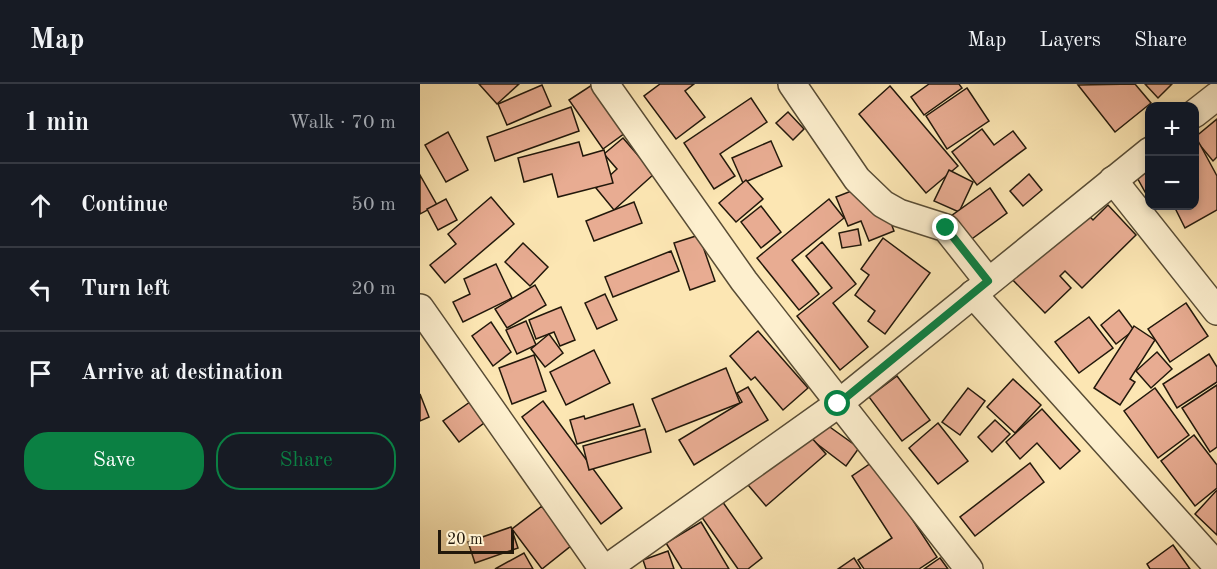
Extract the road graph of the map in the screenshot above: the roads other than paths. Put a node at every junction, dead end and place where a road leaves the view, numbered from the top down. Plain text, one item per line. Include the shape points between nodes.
1 (605, 84) edge
2 (792, 84) edge
3 (1217, 96) edge
4 (1199, 110) edge
5 (1145, 154) edge
6 (1113, 180) junction
7 (981, 288) junction
8 (420, 308) edge
9 (1217, 311) edge
10 (838, 404) junction
11 (1217, 566) edge
12 (604, 569) edge
13 (969, 569) edge

1 - 10 street via 744,281
2 - 7 street via 857,179 883,204 899,213 946,228
3 - 4 street
5 - 6 street
6 - 7 street
6 - 9 street
7 - 10 street
7 - 11 street
8 - 12 street
10 - 12 street
10 - 13 street

